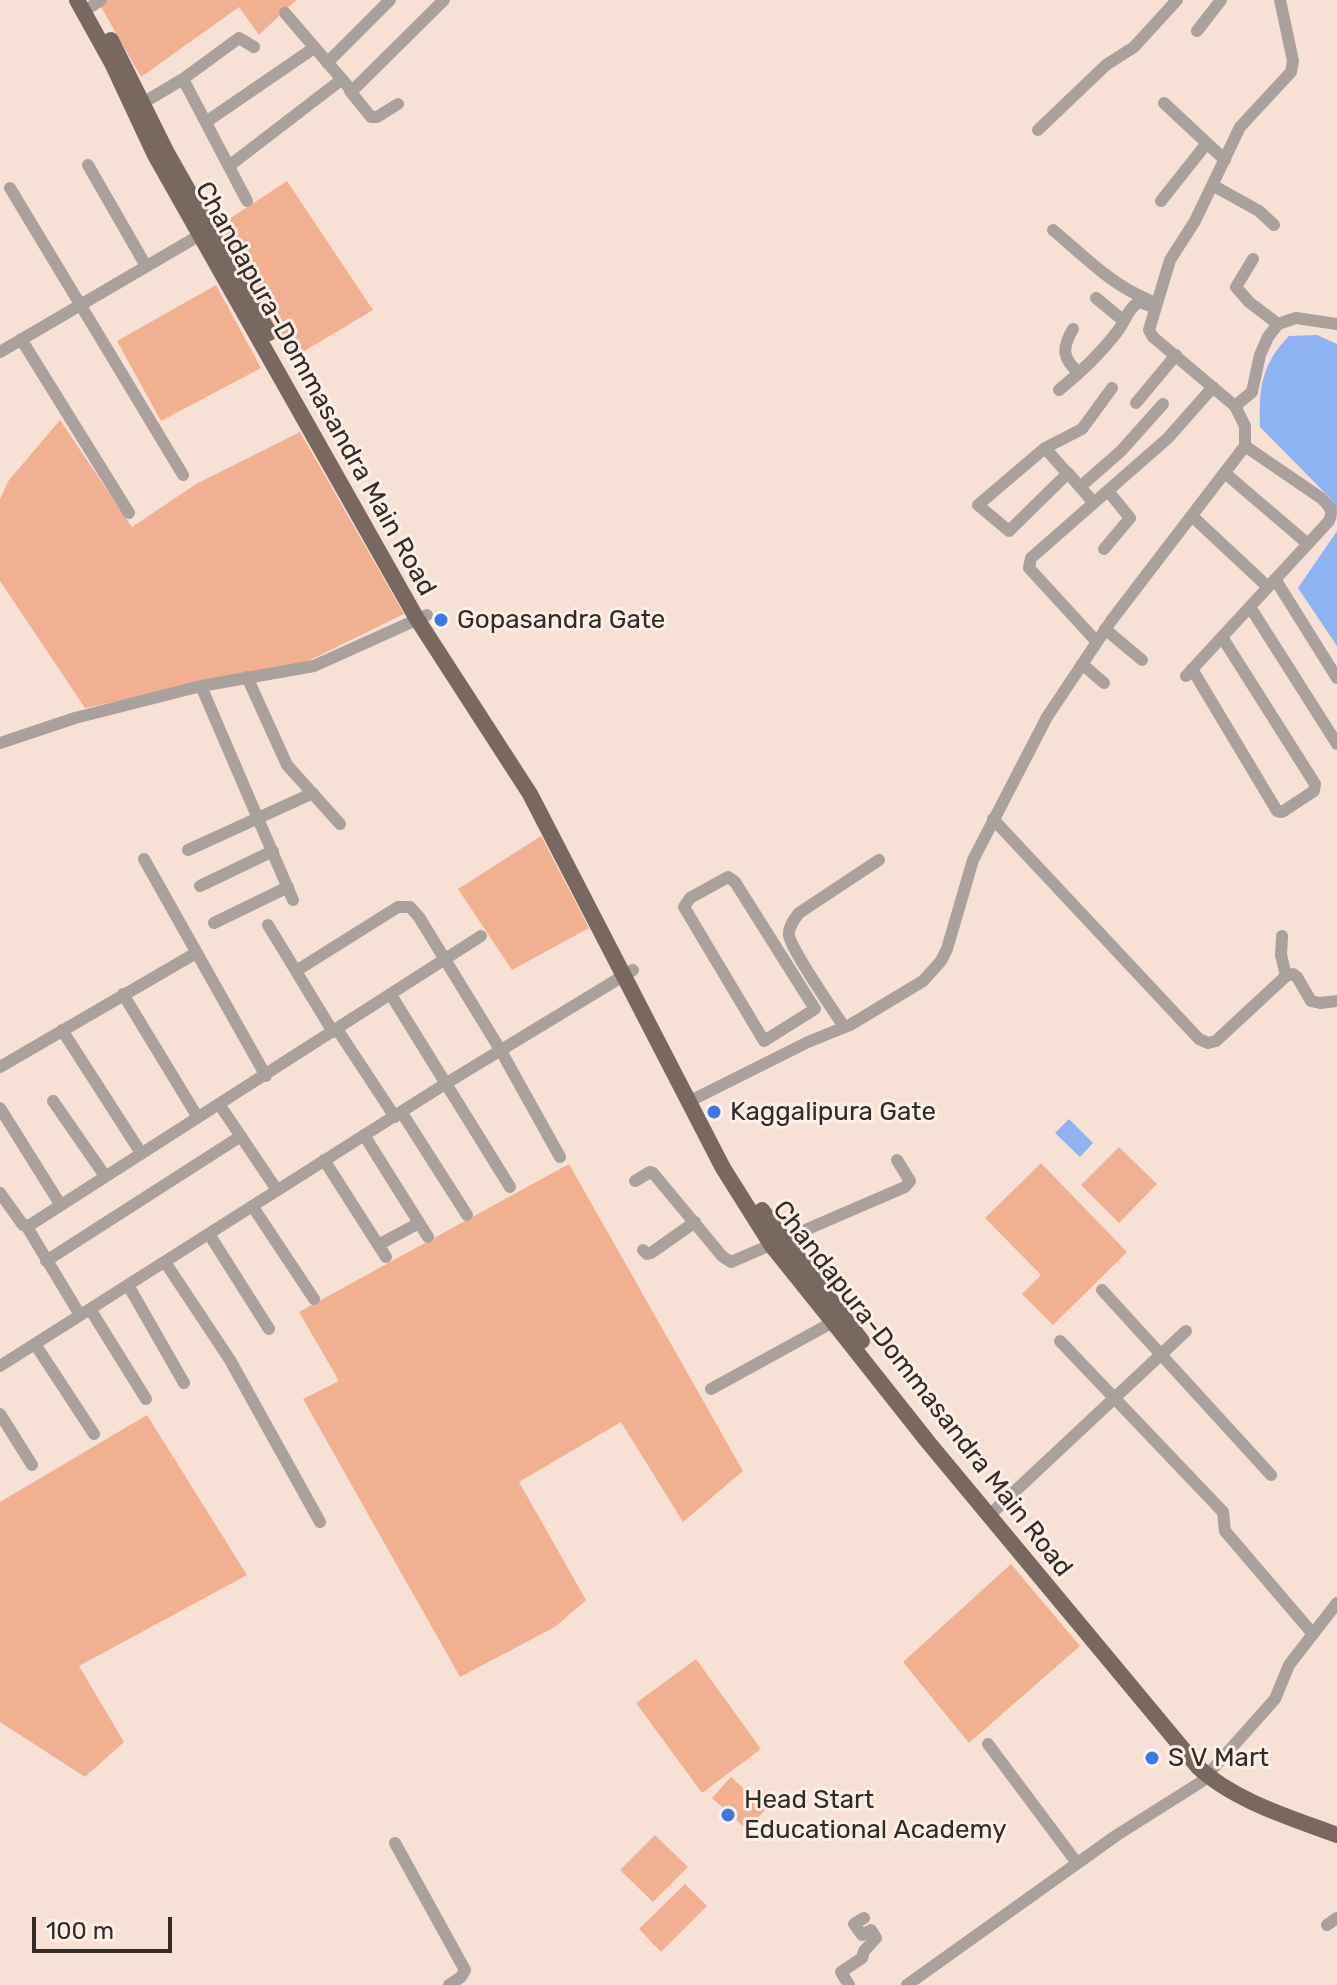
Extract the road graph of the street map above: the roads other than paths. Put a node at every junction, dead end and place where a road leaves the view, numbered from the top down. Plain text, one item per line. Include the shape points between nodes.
1 (390, 0) edge
2 (444, 0) edge
3 (1177, 0) edge
4 (1221, 0) edge
5 (1280, 0) edge
6 (90, 1) edge
7 (285, 13) dead end
8 (1197, 31) dead end
9 (254, 47) dead end
10 (314, 48) junction
11 (327, 63) junction
12 (183, 79) junction
13 (346, 86) junction
14 (1164, 103) dead end
15 (398, 104) dead end
16 (138, 106) junction
17 (206, 122) junction
18 (1038, 130) dead end
19 (1207, 143) junction
20 (1225, 160) junction
21 (88, 165) dead end
22 (229, 166) junction
23 (1214, 186) junction
24 (10, 188) dead end
25 (247, 201) dead end
26 (1161, 201) dead end
27 (1274, 225) dead end
28 (1053, 230) dead end
29 (200, 235) junction
30 (1253, 259) dead end
31 (146, 266) junction
32 (1096, 298) dead end
33 (79, 305) junction
34 (1155, 305) junction
35 (1124, 321) junction
36 (1278, 324) junction
37 (1337, 324) edge
38 (1073, 329) dead end
39 (21, 339) junction
40 (2, 346) edge
41 (1176, 355) junction
42 (1079, 373) junction
43 (1213, 387) junction
44 (1112, 388) dead end
45 (1059, 390) dead end
46 (1136, 403) dead end
47 (1163, 404) dead end
48 (1235, 406) junction
49 (1245, 446) junction
50 (1045, 448) junction
51 (1067, 473) junction
52 (1226, 474) junction
53 (183, 475) dead end
54 (1080, 487) junction
55 (1108, 491) junction
56 (1094, 503) junction
57 (129, 513) dead end
58 (1193, 517) junction
59 (1308, 544) junction
60 (1104, 549) dead end
61 (1272, 583) junction
62 (1250, 607) junction
63 (422, 617) junction
64 (1105, 629) junction
65 (1222, 637) junction
66 (1097, 642) junction
67 (1142, 660) dead end
68 (1082, 664) junction
69 (247, 677) junction
70 (1337, 678) edge
71 (1104, 683) dead end
72 (201, 686) junction
73 (0, 743) edge
74 (1337, 744) edge
75 (313, 793) junction
76 (258, 817) junction
77 (993, 819) junction
78 (340, 824) dead end
79 (188, 850) dead end
80 (273, 851) junction
81 (144, 859) dead end
82 (879, 860) dead end
83 (200, 886) dead end
84 (288, 887) junction
85 (293, 900) dead end
86 (214, 923) dead end
87 (268, 925) dead end
88 (481, 936) dead end
89 (1282, 936) dead end
90 (196, 953) junction
91 (445, 959) junction
92 (296, 971) junction
93 (629, 973) junction
94 (1286, 976) junction
95 (123, 994) junction
96 (391, 995) junction
97 (1337, 1001) edge
98 (844, 1027) junction
99 (788, 1028) junction
100 (62, 1030) junction
101 (335, 1030) junction
102 (800, 1046) junction
103 (501, 1051) junction
104 (0, 1067) edge
105 (266, 1076) junction
106 (445, 1084) junction
107 (694, 1099) junction
108 (53, 1101) dead end
109 (219, 1104) junction
110 (0, 1108) edge
111 (398, 1115) junction
112 (197, 1116) junction
113 (364, 1135) junction
114 (241, 1136) junction
115 (141, 1153) junction
116 (560, 1157) dead end
117 (324, 1160) junction
118 (897, 1160) dead end
119 (105, 1176) junction
120 (635, 1181) dead end
121 (510, 1187) dead end
122 (277, 1190) junction
123 (0, 1193) edge
124 (60, 1204) junction
125 (253, 1207) junction
126 (467, 1215) dead end
127 (695, 1222) junction
128 (419, 1223) junction
129 (27, 1227) junction
130 (209, 1234) junction
131 (428, 1237) dead end
132 (778, 1244) junction
133 (378, 1245) junction
134 (643, 1250) dead end
135 (386, 1257) dead end
136 (46, 1261) junction
137 (165, 1262) junction
138 (128, 1285) junction
139 (1102, 1290) dead end
140 (314, 1299) dead end
141 (85, 1312) junction
142 (833, 1322) junction
143 (269, 1329) dead end
144 (1186, 1331) dead end
145 (1060, 1341) dead end
146 (35, 1344) junction
147 (1161, 1354) junction
148 (0, 1366) edge
149 (184, 1383) dead end
150 (711, 1389) dead end
151 (1114, 1398) junction
152 (146, 1399) dead end
153 (0, 1414) edge
154 (94, 1434) dead end
155 (32, 1465) dead end
156 (1271, 1475) dead end
157 (996, 1509) junction
158 (320, 1522) dead end
159 (1337, 1603) edge
160 (1313, 1634) junction
161 (988, 1744) dead end
162 (1211, 1772) junction
163 (1337, 1823) edge
164 (1337, 1835) edge
165 (395, 1843) dead end
166 (1077, 1863) junction
167 (864, 1918) dead end
168 (449, 1985) edge
169 (849, 1985) edge
170 (907, 1985) edge

1 - 11 street
2 - 13 street via 355,91
3 - 18 street via 1134,47 1106,65
4 - 8 street
5 - 20 street via 1291,72 1240,127
6 - 16 main road, Chandapura-Dommasandra Main Road
7 - 10 street
9 - 12 street via 239,38
10 - 11 street
10 - 17 street
11 - 13 street
12 - 16 street
12 - 17 street
13 - 15 street via 371,117
13 - 22 street
14 - 19 street
16 - 29 main road, Chandapura-Dommasandra Main Road via 155,155
16 - 63 main road, Chandapura-Dommasandra Main Road
17 - 22 street
19 - 20 street
19 - 26 street
20 - 23 street
21 - 31 street
22 - 25 street
23 - 27 street
23 - 34 street via 1170,260
24 - 33 street
28 - 34 street via 1128,292
29 - 31 street
29 - 63 main road, Chandapura-Dommasandra Main Road
30 - 36 street via 1236,287
31 - 33 street
32 - 35 street
33 - 39 street
33 - 53 street
34 - 35 street via 1137,303
34 - 41 street via 1150,334
35 - 42 street
36 - 37 street via 1296,318
36 - 48 street via 1260,355 1252,392
38 - 42 street via 1065,353
39 - 40 street
39 - 57 street
41 - 43 street
41 - 46 street
42 - 45 street
43 - 48 street
43 - 55 street via 1172,434
44 - 50 street via 1082,429
47 - 54 street
48 - 49 street via 1245,426
49 - 52 street
49 - 59 street via 1331,508 1329,521
50 - 51 street
50 - 51 street via 978,505 1009,531
51 - 54 street
52 - 58 street
52 - 59 street
54 - 56 street
55 - 56 street
55 - 60 street via 1130,518
56 - 66 street via 1028,564
58 - 61 street
58 - 64 street
59 - 61 street
61 - 62 street
61 - 70 street
62 - 65 street
62 - 74 street
63 - 69 street via 314,666
63 - 93 main road, Chandapura-Dommasandra Main Road via 538,789
64 - 66 street
64 - 67 street
65 - 65 street via 1315,784 1314,791 1282,812 1189,672
66 - 68 street
68 - 71 street
68 - 77 street
69 - 72 street
69 - 75 street via 287,765
72 - 73 street
72 - 76 street
75 - 76 street
75 - 78 street
76 - 79 street
76 - 80 street
77 - 94 street via 1199,1039 1216,1041
77 - 98 street via 973,860 941,961 923,981
80 - 83 street
80 - 84 street
81 - 90 street
82 - 98 street via 799,913 790,931
84 - 85 street
84 - 86 street
87 - 92 street
88 - 91 street
89 - 94 street
90 - 95 street
90 - 105 street
91 - 92 street via 410,907 398,907
91 - 96 street
91 - 103 street
92 - 101 street
93 - 103 street
93 - 107 main road, Chandapura-Dommasandra Main Road
94 - 97 street via 1297,977 1311,1001
95 - 100 street
95 - 112 street
96 - 101 street
96 - 106 street
98 - 102 street
99 - 99 street via 761,1038 684,907 690,898 728,877 735,882 814,1005
99 - 102 street
100 - 104 street
100 - 115 street
101 - 105 street
101 - 111 street
102 - 107 street
103 - 106 street
103 - 116 street
105 - 109 street
106 - 111 street
106 - 121 street
107 - 132 main road, Chandapura-Dommasandra Main Road
108 - 119 street
109 - 112 street
109 - 114 street
110 - 124 street
111 - 113 street
111 - 126 street
112 - 115 street
113 - 117 street
113 - 128 street
114 - 122 street
114 - 136 street
115 - 119 street
117 - 122 street
117 - 133 street
118 - 132 street via 909,1184
119 - 124 street
120 - 127 street via 653,1173
122 - 125 street
123 - 129 street
124 - 129 street
125 - 130 street
125 - 140 street
127 - 132 street via 731,1262
127 - 134 street via 651,1253
128 - 131 street
128 - 133 street
129 - 136 street
130 - 137 street
130 - 143 street
132 - 142 main road, Chandapura-Dommasandra Main Road
132 - 157 main road, Chandapura-Dommasandra Main Road
133 - 135 street
136 - 141 street
137 - 138 street
137 - 158 street via 230,1360
138 - 141 street
138 - 149 street
139 - 147 street
141 - 146 street
141 - 152 street
142 - 150 street
142 - 162 main road, Chandapura-Dommasandra Main Road via 1088,1637
144 - 147 street
145 - 151 street
146 - 148 street
146 - 154 street
147 - 151 street
147 - 156 street
151 - 157 street
151 - 160 street via 1223,1512 1225,1531
153 - 155 street
157 - 162 main road, Chandapura-Dommasandra Main Road
159 - 160 street
160 - 162 street via 1289,1665 1275,1699
161 - 166 street
162 - 163 main road, Chandapura-Dommasandra Main Road
162 - 164 main road, Chandapura-Dommasandra Main Road via 1264,1807
162 - 166 street
165 - 168 street via 465,1970
166 - 170 street
167 - 169 street via 854,1924 862,1935 871,1930 876,1938 862,1958 841,1972

